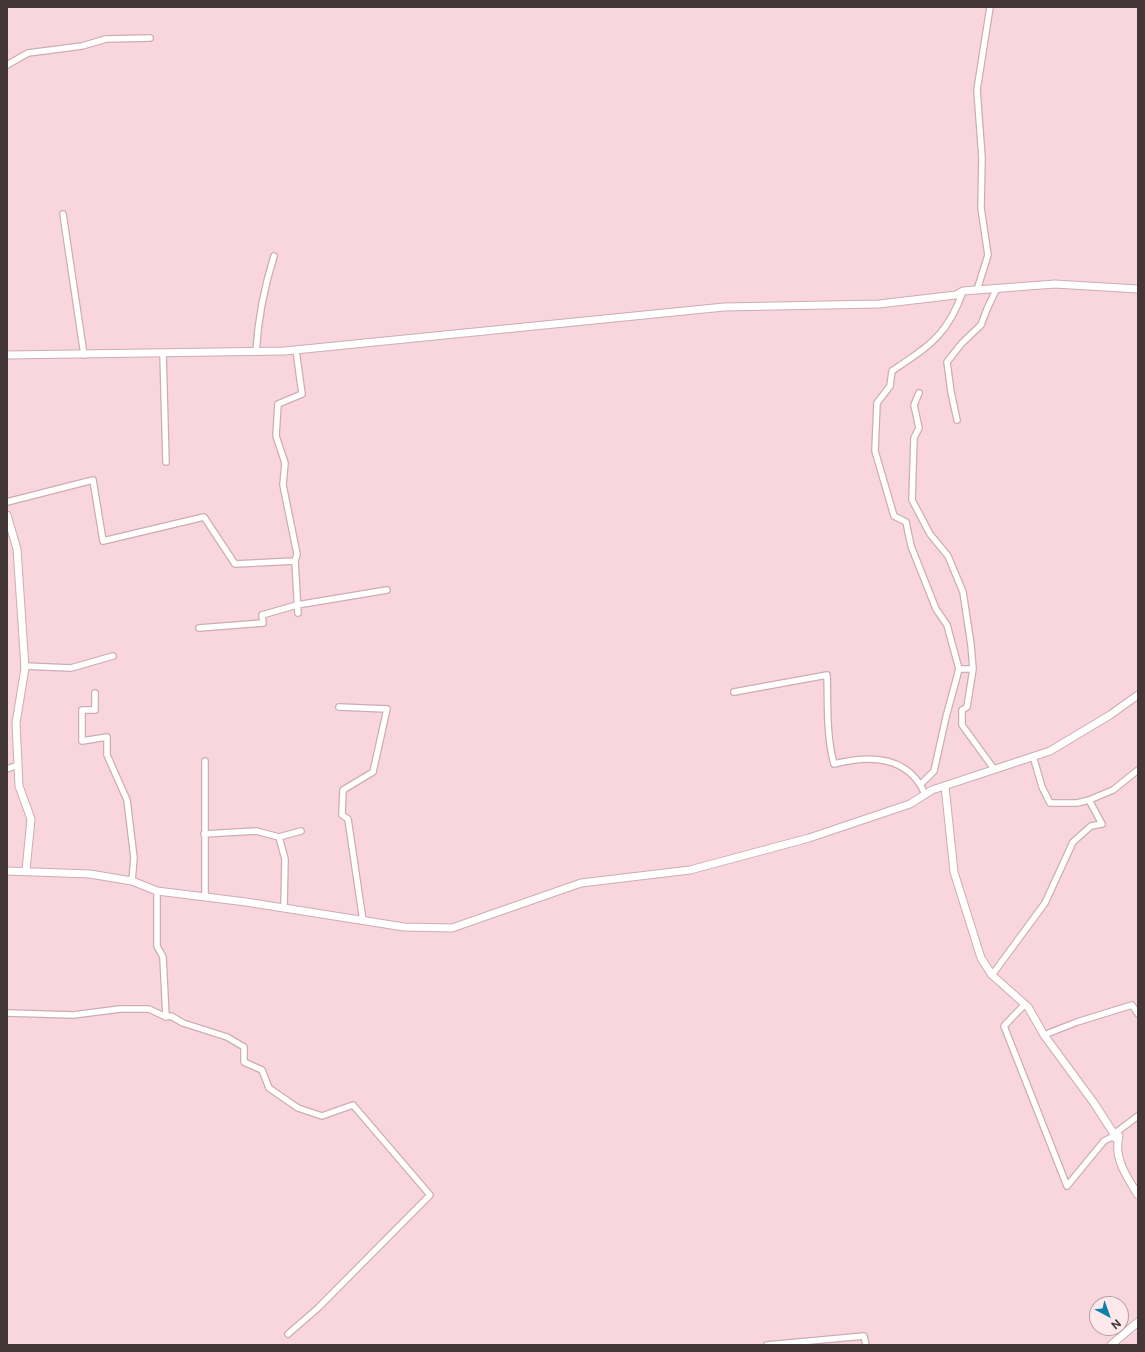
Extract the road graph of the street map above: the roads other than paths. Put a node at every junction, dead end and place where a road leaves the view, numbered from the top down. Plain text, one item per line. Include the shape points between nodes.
1 (990, 7) edge
2 (150, 38) dead end
3 (7, 65) edge
4 (63, 214) dead end
5 (274, 256) dead end
6 (997, 288) junction
7 (1138, 289) edge
8 (977, 290) junction
9 (963, 291) junction
10 (296, 350) junction
11 (256, 352) junction
12 (163, 353) junction
13 (7, 355) edge
14 (84, 355) junction
15 (919, 393) dead end
16 (957, 420) dead end
17 (166, 462) dead end
18 (7, 502) edge
19 (7, 515) edge
20 (295, 561) junction
21 (388, 590) dead end
22 (297, 605) junction
23 (298, 613) dead end
24 (199, 628) dead end
25 (114, 656) dead end
26 (24, 666) junction
27 (959, 669) junction
28 (973, 669) junction
29 (734, 692) dead end
30 (95, 693) dead end
31 (1138, 695) edge
32 (339, 707) dead end
33 (1033, 756) junction
34 (205, 761) dead end
35 (18, 765) junction
36 (7, 769) edge
37 (994, 769) junction
38 (1138, 770) edge
39 (921, 784) junction
40 (945, 786) junction
41 (929, 792) junction
42 (1089, 800) junction
43 (301, 831) dead end
44 (204, 834) junction
45 (279, 837) junction
46 (26, 870) junction
47 (7, 871) edge
48 (132, 881) junction
49 (157, 891) junction
50 (205, 897) junction
51 (284, 908) junction
52 (363, 921) junction
53 (992, 975) junction
54 (1025, 1004) junction
55 (7, 1014) edge
56 (1138, 1014) edge
57 (166, 1017) junction
58 (1044, 1035) junction
59 (1138, 1116) edge
60 (1116, 1137) junction
61 (1138, 1195) edge
62 (1138, 1322) edge
63 (288, 1334) dead end
64 (767, 1345) edge
65 (866, 1345) edge
66 (1111, 1345) edge

1 - 8 street via 977,90 982,158 981,208 988,255
2 - 3 street via 106,39 82,46 28,53
4 - 14 street
5 - 11 street via 264,288 257,326
6 - 7 street via 1055,284
6 - 8 street
6 - 16 street via 981,325 947,362 950,392
8 - 9 street
9 - 10 street via 956,295 879,304 724,307
9 - 27 street via 955,313 942,333 925,349 892,371 890,386 877,403 875,451 894,516 906,522 911,546 936,609 947,625
10 - 11 street
10 - 20 street via 302,394 278,404 276,436 285,463 283,485 297,554
11 - 12 street
12 - 14 street
12 - 17 street
13 - 14 street
15 - 28 street via 914,405 919,428 914,438 912,500 930,534 948,556 963,592
18 - 20 street via 93,480 103,541 204,517 235,564
19 - 26 street via 17,549
20 - 22 street
21 - 22 street
22 - 23 street
22 - 24 street via 262,615 263,623
25 - 26 street via 71,668
26 - 35 street via 16,723
27 - 28 street
27 - 39 street via 934,771
28 - 37 street via 967,707 962,710 962,725
29 - 39 street via 827,675 830,750 834,764 876,758 902,766
30 - 48 street via 95,710 82,710 82,741 107,738 107,755 127,800 134,858
31 - 33 street via 1050,751
32 - 52 street via 387,709 373,772 343,790 342,815 348,819
33 - 37 street
33 - 42 street via 1042,787 1050,803 1077,803
34 - 44 street
35 - 36 street
35 - 46 street via 19,786 31,819
37 - 40 street
38 - 42 street via 1113,790
39 - 41 street
40 - 41 street
40 - 53 street via 954,872 981,958
41 - 52 street via 910,804 809,838 690,870 580,883 452,928 404,927
42 - 53 street via 1102,824 1091,826 1073,842 1045,903
43 - 45 street
44 - 45 street via 256,831
44 - 50 street
45 - 51 street via 285,859
46 - 47 street
46 - 48 street via 90,874
48 - 49 street
49 - 50 street
49 - 57 street via 157,946 163,957
50 - 51 street
51 - 52 street
53 - 54 street
54 - 58 street
54 - 60 street via 1004,1026 1067,1186 1104,1141
55 - 57 street via 73,1015 120,1009 149,1009
56 - 58 street via 1132,1005
57 - 63 street via 171,1016 183,1023 228,1037 244,1048 244,1062 262,1070 270,1088 298,1108 322,1116 354,1105 430,1195 318,1308
58 - 60 street
59 - 60 street
60 - 61 street via 1123,1170
62 - 66 street
64 - 65 street via 864,1336

